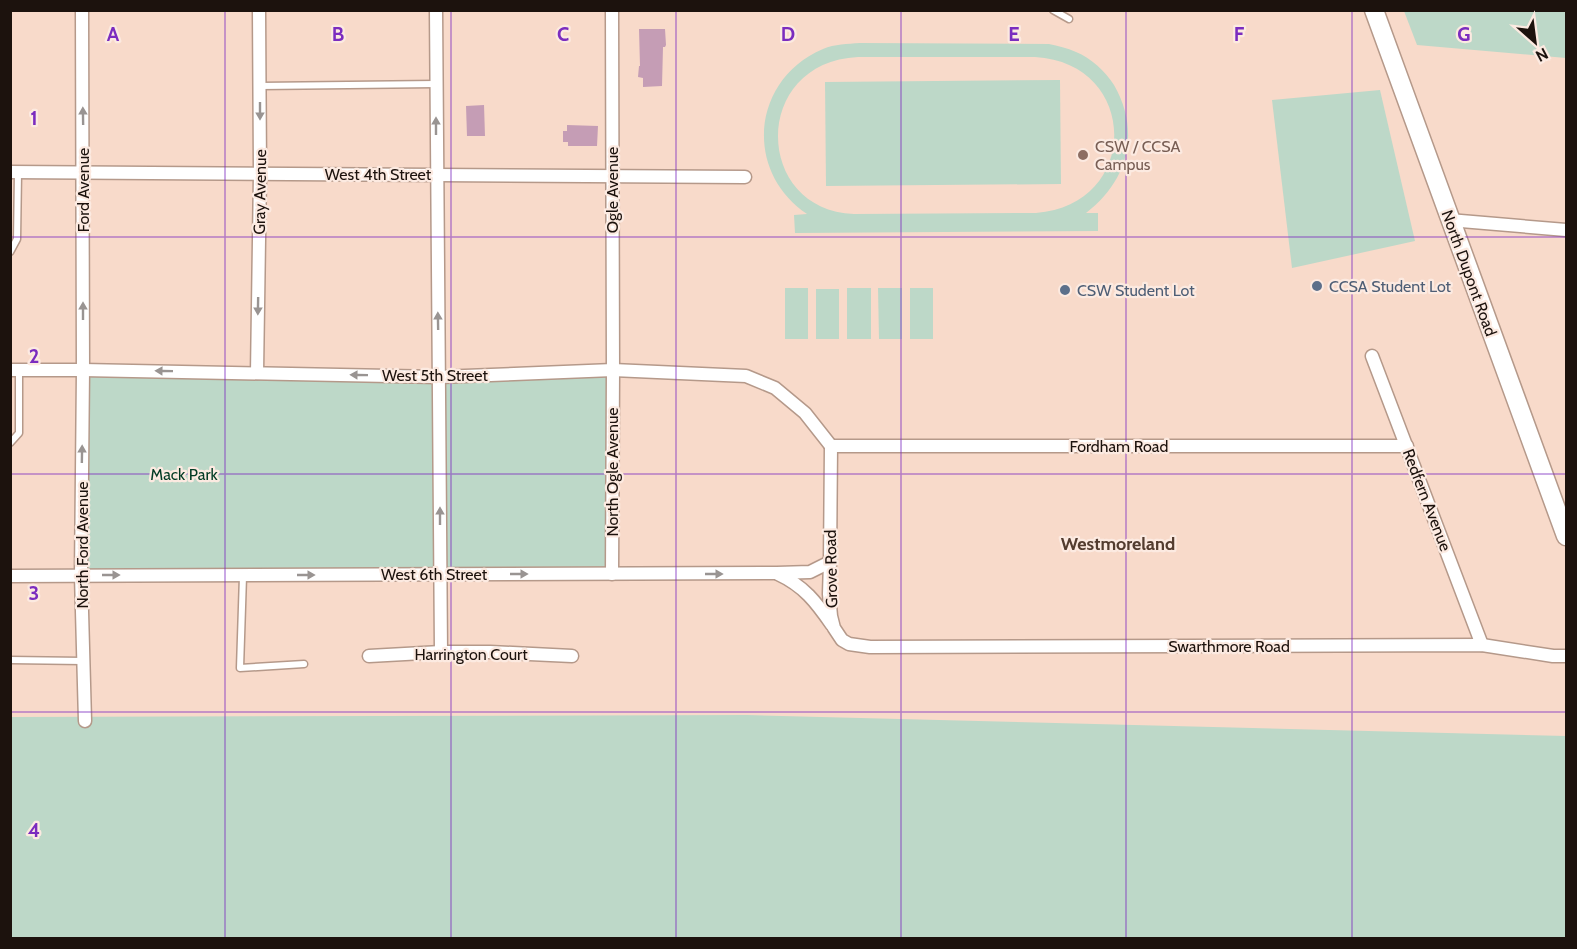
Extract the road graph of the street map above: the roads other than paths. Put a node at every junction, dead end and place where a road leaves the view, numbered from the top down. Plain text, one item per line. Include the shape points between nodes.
1 (82, 10) edge
2 (259, 10) edge
3 (436, 10) edge
4 (612, 10) edge
5 (1053, 10) edge
6 (1374, 10) edge
7 (1069, 20) dead end
8 (436, 84) junction
9 (260, 86) junction
10 (14, 172) edge
11 (84, 172) junction
12 (260, 174) junction
13 (437, 174) junction
14 (612, 176) junction
15 (745, 177) dead end
16 (1449, 219) junction
17 (1566, 230) edge
18 (10, 252) edge
19 (1372, 356) dead end
20 (15, 370) edge
21 (83, 370) junction
22 (613, 370) junction
23 (257, 373) junction
24 (439, 376) junction
25 (10, 443) edge
26 (831, 446) junction
27 (1407, 446) junction
28 (1566, 536) edge
29 (830, 562) junction
30 (777, 573) junction
31 (440, 574) junction
32 (612, 574) junction
33 (81, 575) junction
34 (243, 575) junction
35 (10, 576) edge
36 (834, 628) junction
37 (1482, 645) junction
38 (890, 647) joint
39 (441, 652) junction
40 (369, 656) dead end
41 (572, 656) dead end
42 (1566, 656) edge
43 (10, 660) edge
44 (83, 661) junction
45 (304, 664) dead end
46 (85, 721) dead end

11 -> 1 street, Ford Avenue
2 - 9 street, Gray Avenue
3 - 8 street
4 - 14 street, Ogle Avenue
5 - 7 lane
6 - 16 main road, North Dupont Road
8 - 9 lane
13 -> 8 street
9 -> 12 street, Gray Avenue
10 - 11 street, West 4th Street
10 - 18 lane via 18,239
11 - 12 street, West 4th Street
21 -> 11 street, Ford Avenue
12 - 13 street, West 4th Street
12 -> 23 street, Gray Avenue
13 - 14 street, West 4th Street
24 -> 13 street
14 - 15 street, West 4th Street
14 - 22 street, Ogle Avenue
16 - 17 street
16 - 28 main road, North Dupont Road
19 - 27 street, Redfern Avenue
20 - 21 street, West 5th Street
20 - 25 lane via 19,433
23 -> 21 street, West 5th Street
33 -> 21 street, North Ford Avenue
22 - 24 street, West 5th Street
22 - 26 street, West 5th Street via 746,376 775,387 805,413
22 - 32 street, North Ogle Avenue
24 -> 23 street, West 5th Street
31 -> 24 street
26 - 27 street, Fordham Road
26 - 29 street, Grove Road
27 - 37 street, Redfern Avenue
29 - 30 street, West 6th Street via 810,572
29 - 36 street, Grove Road
32 -> 30 street, West 6th Street
30 - 36 street via 807,592
31 -> 32 street, West 6th Street
34 -> 31 street, West 6th Street
31 - 39 street
33 -> 34 street, West 6th Street
33 - 35 street, West 6th Street
33 - 44 street, North Ford Avenue
34 - 45 lane via 240,668
36 - 38 street, Grove Road via 849,644
37 - 38 street, Swarthmore Road
37 - 42 street, Swarthmore Road
39 - 40 street, Harrington Court
39 - 41 street, Harrington Court
43 - 44 lane
44 - 46 street, North Ford Avenue

